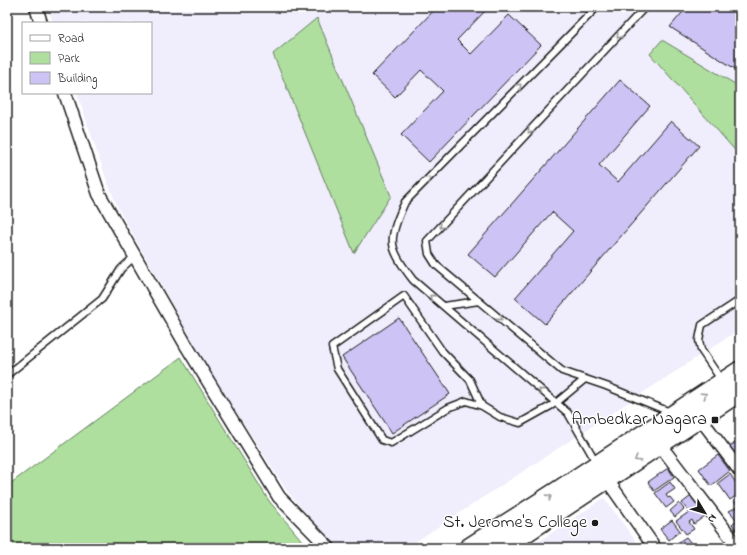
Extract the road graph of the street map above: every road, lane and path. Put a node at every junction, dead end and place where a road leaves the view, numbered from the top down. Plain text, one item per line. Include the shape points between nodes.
1 (36, 7) edge
2 (597, 7) edge
3 (646, 7) edge
4 (41, 22) edge
5 (65, 94) edge
6 (134, 256) junction
7 (740, 300) edge
8 (479, 301) junction
9 (444, 306) junction
10 (740, 371) edge
11 (7, 375) edge
12 (585, 379) junction
13 (723, 382) junction
14 (740, 391) edge
15 (556, 403) junction
16 (482, 406) junction
17 (676, 414) junction
18 (700, 418) junction
19 (660, 445) junction
20 (740, 471) edge
21 (602, 472) junction
22 (329, 548) edge
23 (469, 548) edge
24 (502, 548) edge
25 (655, 548) edge
26 (739, 548) edge

1 - 4 street
9 -> 2 lane via 413,280 401,264 392,244 396,223 406,202
3 -> 8 lane via 427,241 429,254 436,265
5 - 6 street via 99,194
6 - 11 lane via 102,299
6 - 22 street via 279,497
7 - 13 lane via 702,325 699,340 701,350
8 - 9 lane
8 -> 12 lane via 562,371
15 -> 9 lane
10 - 13 main road
12 - 15 lane
12 - 17 lane
17 -> 13 main road
14 - 18 main road
15 - 16 lane via 520,423 500,417
15 - 21 lane via 568,413
16 - 16 lane via 466,401 448,408 391,443 382,440 338,369 332,347 404,296 442,351 470,380
17 - 21 main road
18 - 19 main road
18 - 20 street
19 -> 21 main road
19 - 26 street
23 -> 21 main road
21 - 24 main road
21 - 25 street

